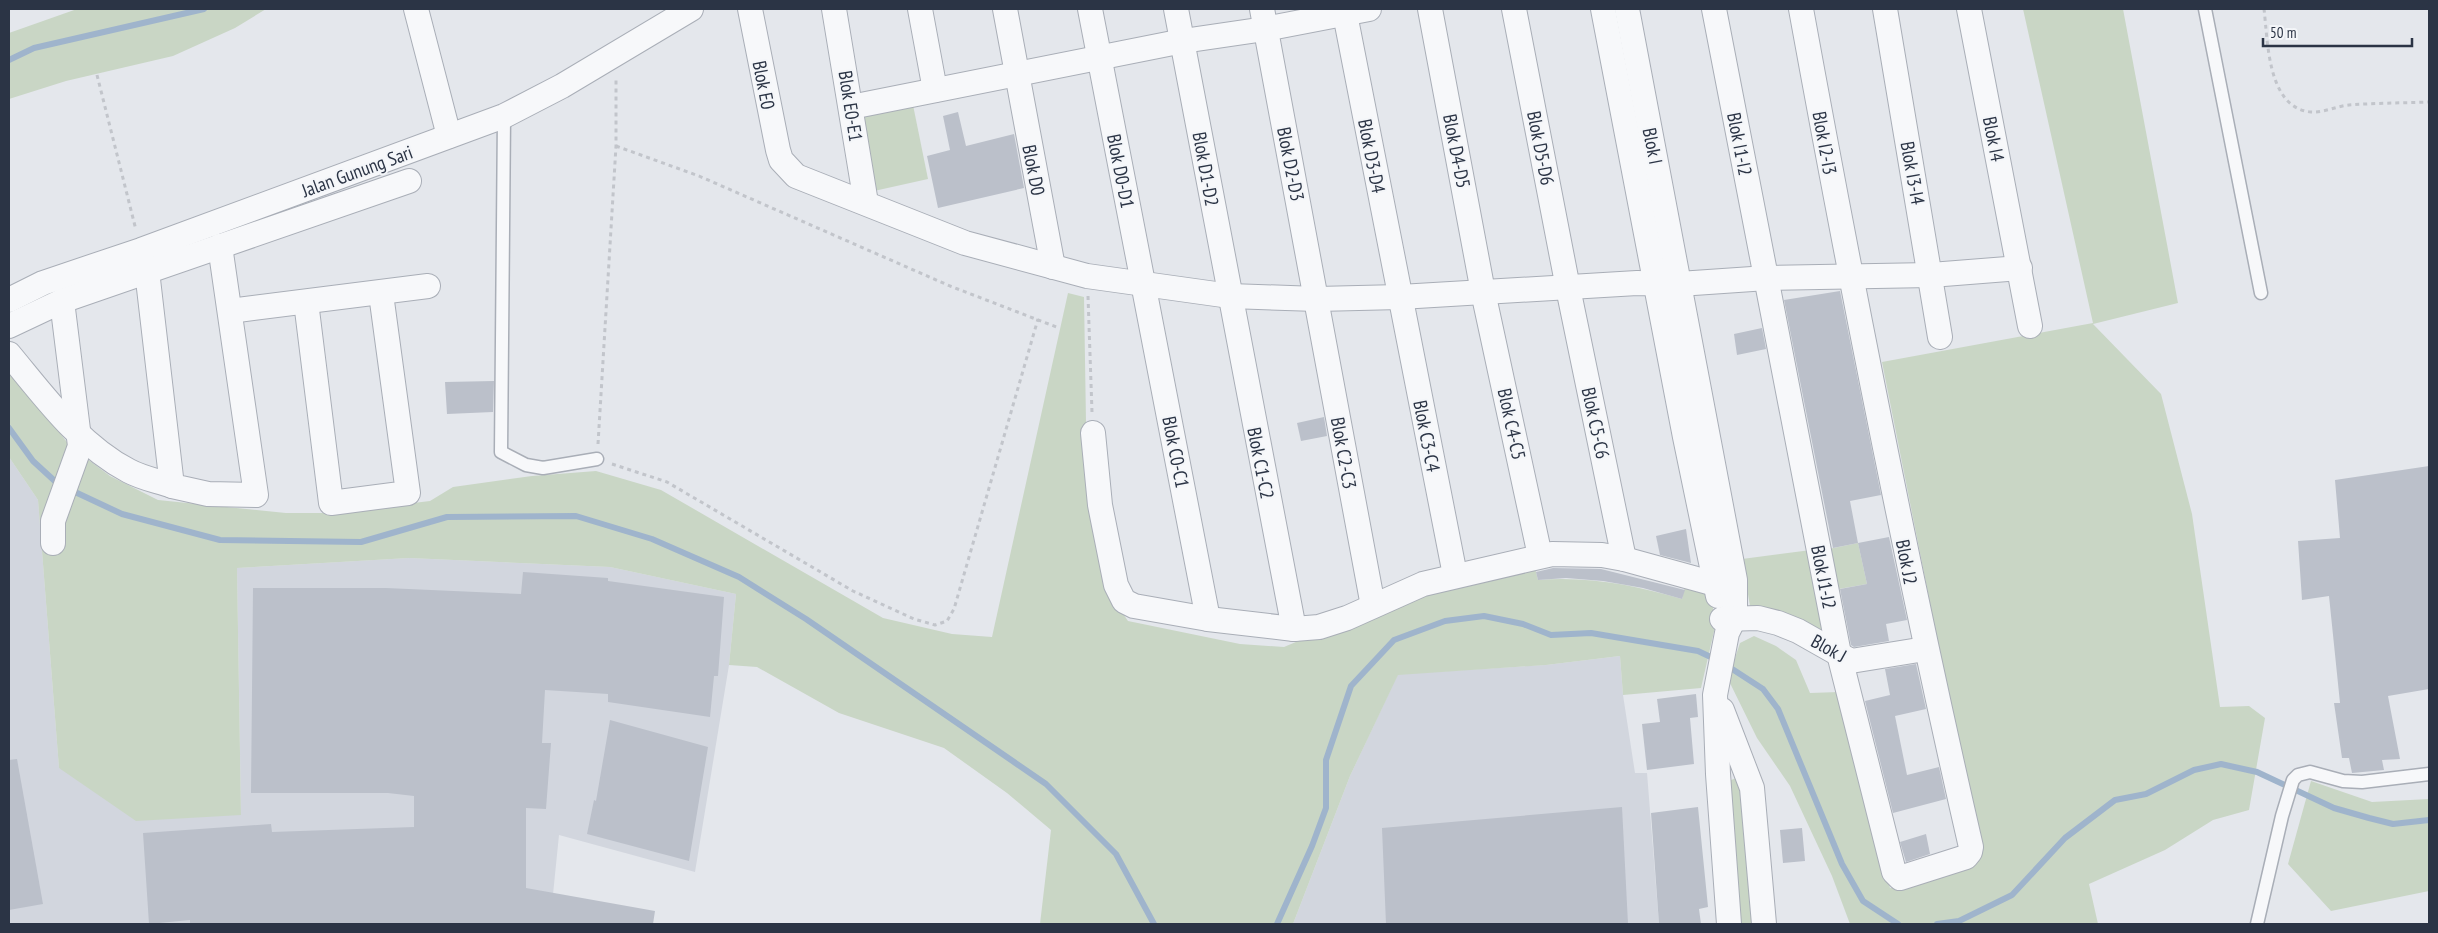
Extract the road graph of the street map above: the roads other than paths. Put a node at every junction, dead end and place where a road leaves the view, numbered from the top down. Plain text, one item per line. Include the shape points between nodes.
1 (416, 9) edge
2 (691, 9) edge
3 (750, 9) edge
4 (834, 9) edge
5 (920, 9) edge
6 (1005, 9) edge
7 (1090, 9) edge
8 (1176, 9) edge
9 (1369, 9) edge
10 (1430, 9) edge
11 (1514, 9) edge
12 (1603, 9) edge
13 (1627, 9) edge
14 (1714, 9) edge
15 (1801, 9) edge
16 (1885, 9) edge
17 (1969, 9) edge
18 (2205, 9) edge
19 (1344, 12) edge
20 (1263, 19) edge
21 (1183, 41) junction
22 (1100, 57) junction
23 (1016, 74) junction
24 (935, 90) junction
25 (851, 107) junction
26 (504, 116) junction
27 (449, 136) junction
28 (409, 181) dead end
29 (866, 203) junction
30 (220, 246) junction
31 (144, 261) junction
32 (1053, 267) junction
33 (2020, 268) junction
34 (1931, 275) junction
35 (1849, 276) junction
36 (1766, 278) junction
37 (1667, 284) junction
38 (428, 286) dead end
39 (1143, 286) junction
40 (1568, 288) junction
41 (1483, 292) junction
42 (2261, 293) dead end
43 (381, 294) junction
44 (1230, 296) junction
45 (1400, 297) junction
46 (1317, 299) junction
47 (9, 300) edge
48 (62, 301) junction
49 (306, 302) junction
50 (230, 311) junction
51 (9, 326) edge
52 (2030, 326) dead end
53 (1940, 337) dead end
54 (9, 354) edge
55 (1093, 433) road end
56 (77, 446) junction
57 (597, 459) road end
58 (172, 486) junction
59 (53, 543) dead end
60 (1540, 556) junction
61 (1624, 559) junction
62 (1455, 575) junction
63 (1715, 584) junction
64 (1373, 606) junction
65 (1208, 619) junction
66 (1728, 627) junction
67 (1294, 629) junction
68 (1925, 649) junction
69 (1839, 654) junction
70 (1715, 694) junction
71 (1746, 771) junction
72 (1718, 774) junction
73 (2429, 774) edge
74 (1894, 872) joint
75 (1729, 924) edge
76 (1764, 924) edge
77 (2257, 924) edge

1 - 27 street
2 - 26 street, Jalan Gunung Sari via 562,86
3 - 29 street, Blok E0 via 762,79 782,160 796,176
4 - 25 street, Blok E0-E1
5 - 24 street
6 - 23 street, Blok D0
7 - 22 street, Blok D0-D1
8 - 21 street, Blok D1-D2
9 - 19 street
10 - 41 street, Blok D4-D5
11 - 40 street, Blok D5-D6
12 - 37 street
13 - 37 street, Blok I
14 - 36 street, Blok I1-I2
15 - 35 street, Blok I2-I3
16 - 34 street, Blok I3-I4
17 - 33 street, Blok I4
18 - 42 lane
19 - 20 street
19 - 45 street, Blok D3-D4
20 - 21 street
20 - 46 street, Blok D2-D3
21 - 22 street
21 - 44 street, Blok D1-D2
22 - 23 street
22 - 39 street, Blok D0-D1
23 - 24 street
23 - 32 street, Blok D0
24 - 25 street
25 - 29 street, Blok E0-E1
26 - 27 street, Jalan Gunung Sari
26 - 57 lane via 502,452 526,466 543,468
27 - 31 street, Jalan Gunung Sari
28 - 30 street
29 - 32 street via 965,243
30 - 31 street
30 - 50 street
31 - 47 street, Jalan Gunung Sari via 43,283
31 - 48 street
31 - 58 street
32 - 39 street
33 - 34 street
33 - 52 street, Blok I4
34 - 35 street
34 - 53 street, Blok I3-I4
35 - 36 street
35 - 68 street, Blok J2
36 - 37 street
36 - 69 street, Blok J1-J2
37 - 40 street
37 - 63 street
37 - 66 street via 1733,563
38 - 43 street
39 - 44 street
39 - 65 street, Blok C0-C1
40 - 41 street
40 - 61 street, Blok C5-C6
41 - 45 street
41 - 60 street, Blok C4-C5
43 - 49 street
43 - 49 street via 408,493 330,503
44 - 46 street
44 - 67 street, Blok C1-C2
45 - 46 street
45 - 62 street, Blok C3-C4
46 - 64 street, Blok C2-C3
48 - 51 street
48 - 56 street
49 - 50 street
50 - 58 street via 256,495 208,494
54 - 56 street
55 - 65 street via 1100,505 1118,593 1134,606
56 - 58 street via 98,451 129,471
56 - 59 street via 53,521
60 - 61 street via 1581,554
60 - 62 street
61 - 63 street
62 - 64 street via 1423,584
63 - 66 street
64 - 67 street via 1319,627
65 - 67 street
66 - 69 street, Blok J via 1758,618 1798,631
66 - 70 street
68 - 69 street, Blok J via 1850,661
68 - 74 street, Blok J2 via 1971,847 1966,856 1900,878
69 - 74 street, Blok J1-J2
70 - 71 street
70 - 72 street
71 - 72 lane
71 - 76 street via 1752,788
72 - 75 street
73 - 77 lane via 2343,782 2304,772 2292,780

